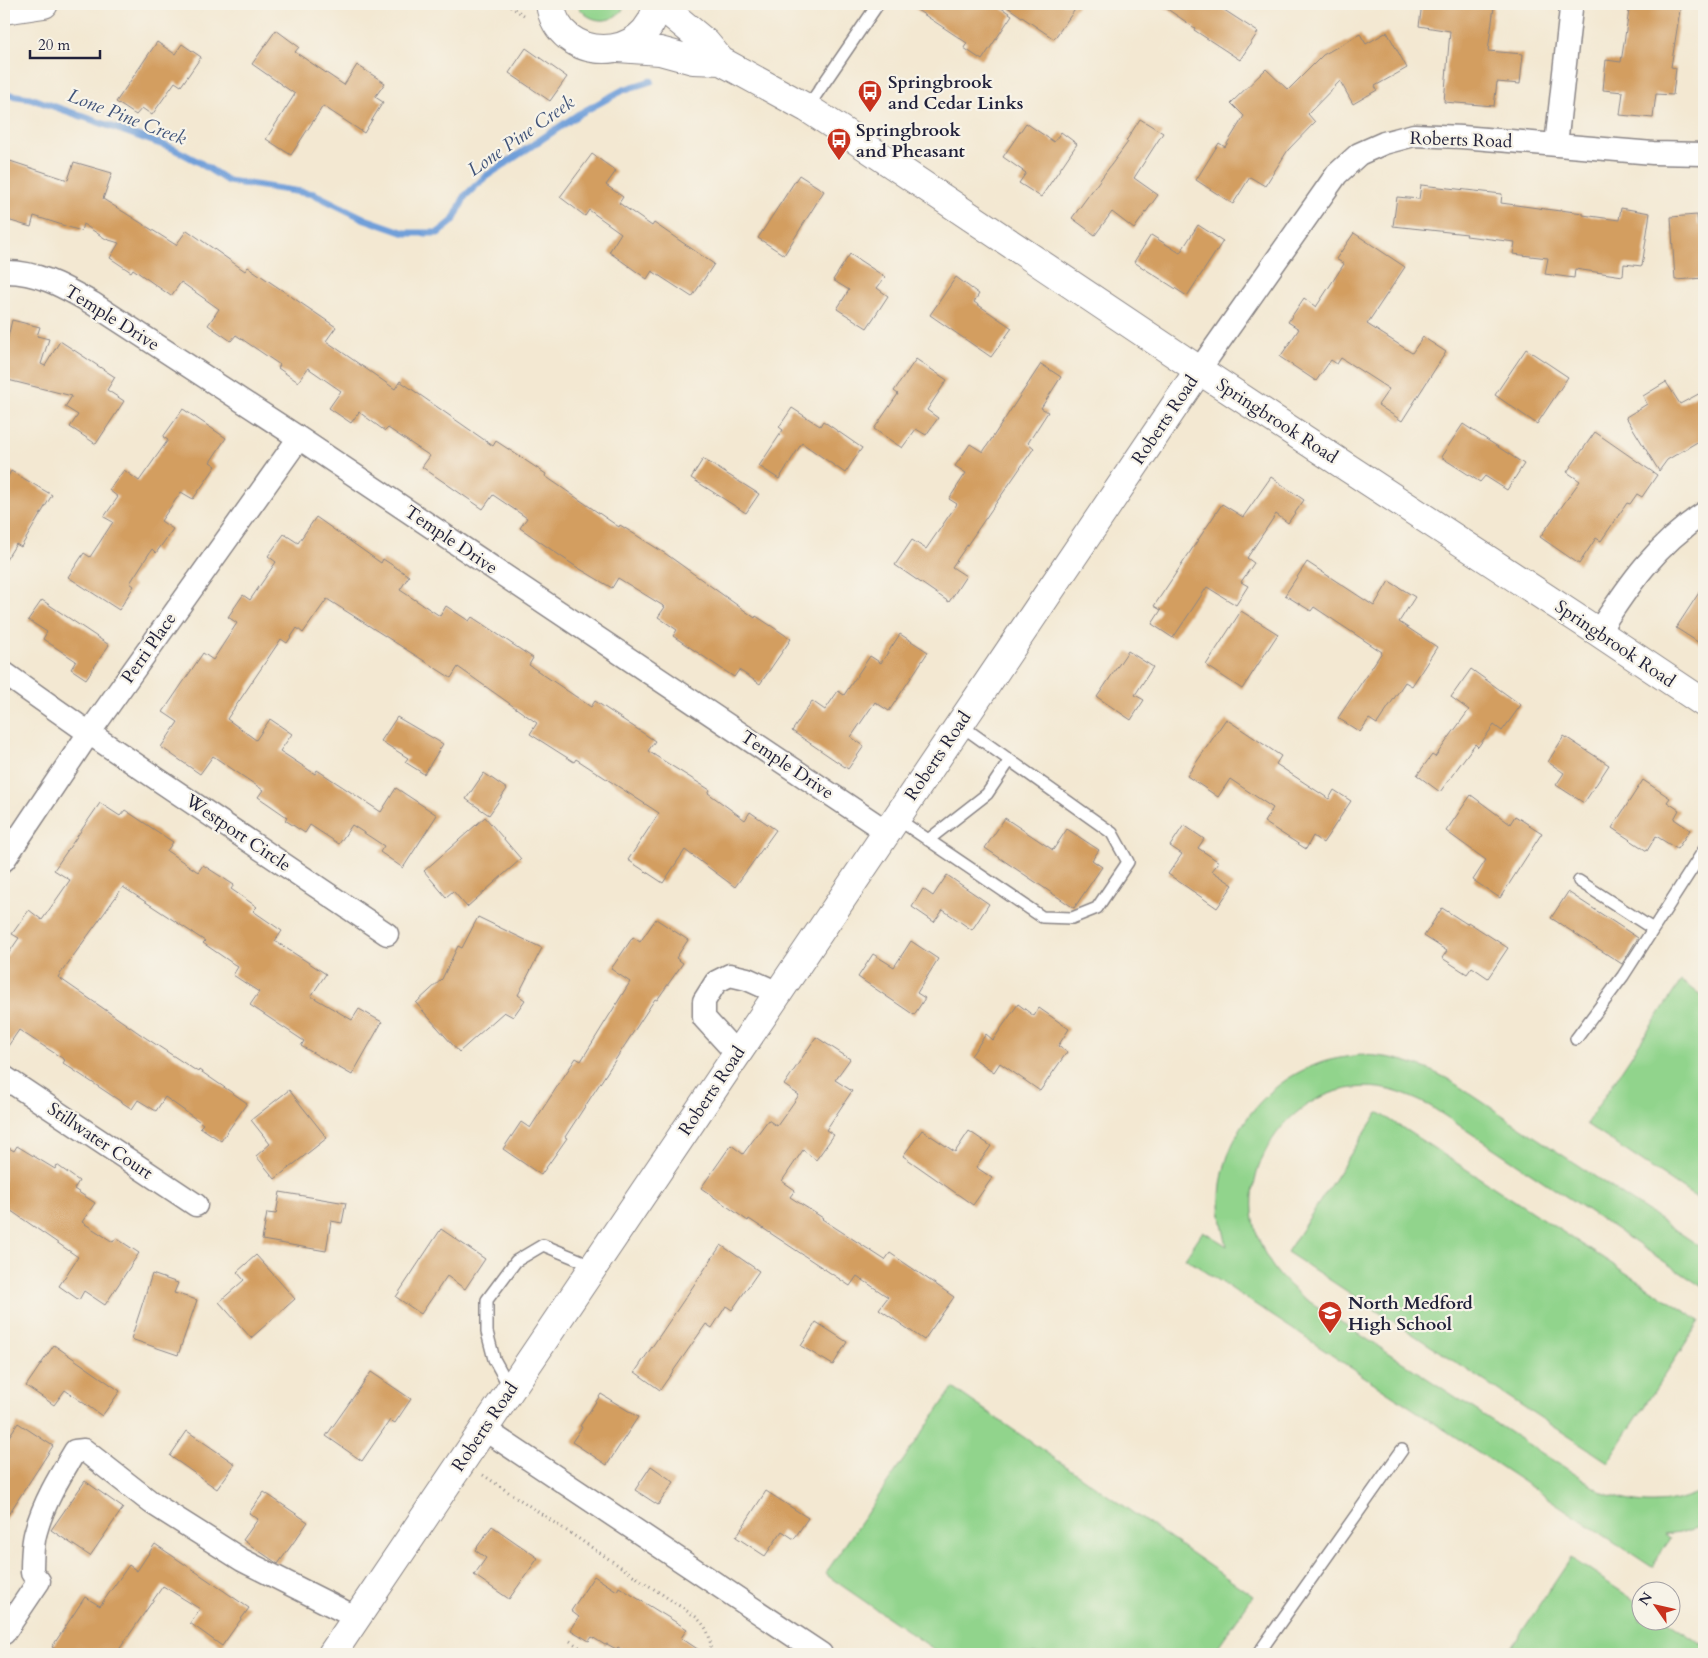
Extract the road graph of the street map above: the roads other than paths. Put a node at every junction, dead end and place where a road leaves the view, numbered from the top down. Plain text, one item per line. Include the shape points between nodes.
1 (44, 4) edge
2 (657, 4) edge
3 (663, 4) edge
4 (878, 4) edge
5 (1570, 4) edge
6 (548, 6) edge
7 (4, 10) edge
8 (618, 48) junction
9 (721, 61) junction
10 (807, 108) junction
11 (1556, 145) junction
12 (1704, 154) edge
13 (4, 272) edge
14 (1199, 370) junction
15 (299, 438) junction
16 (1704, 513) edge
17 (1598, 632) junction
18 (4, 673) edge
19 (1704, 703) edge
20 (959, 724) junction
21 (89, 733) junction
22 (1010, 760) junction
23 (892, 825) junction
24 (928, 840) junction
25 (1704, 850) edge
26 (4, 860) edge
27 (1579, 881) dead end
28 (1653, 928) junction
29 (387, 934) dead end
30 (778, 993) junction
31 (1576, 1039) dead end
32 (737, 1054) junction
33 (4, 1077) edge
34 (196, 1205) dead end
35 (594, 1266) junction
36 (511, 1389) junction
37 (484, 1430) junction
38 (1402, 1450) dead end
39 (357, 1618) junction
40 (4, 1633) edge
41 (332, 1654) edge
42 (821, 1654) edge
43 (1258, 1654) edge

1 - 7 street
2 - 8 street via 642,34
3 - 9 street, Springbrook Road
4 - 10 lane
5 - 11 street
6 - 8 street, Springbrook Road via 556,23 576,43 603,50
8 - 9 street, Springbrook Road via 651,50 693,60
9 - 10 street, Springbrook Road
10 - 14 street, Springbrook Road
11 - 12 street, Roberts Road
11 - 14 street, Roberts Road via 1414,135 1359,154 1337,174
13 - 15 street, Temple Drive via 39,276 62,286
14 - 17 street, Springbrook Road
14 - 20 street, Roberts Road
15 - 21 street, Perri Place
15 - 23 street, Temple Drive
16 - 17 street via 1661,547 1634,578
17 - 19 street, Springbrook Road
18 - 21 street, Westport Circle
20 - 22 lane
20 - 23 street, Roberts Road
21 - 26 street, Perri Place
21 - 29 street, Westport Circle
22 - 24 lane via 987,794
22 - 24 lane via 1112,832 1128,862 1097,908 1072,918 1042,917
23 - 24 lane
23 - 30 street, Roberts Road
25 - 28 lane
27 - 28 lane
28 - 31 lane via 1623,976
30 - 32 street, Roberts Road
30 - 32 street via 747,979 730,976 716,982 704,1001 704,1018
32 - 35 street, Roberts Road
33 - 34 street, Stillwater Court
35 - 36 street, Roberts Road
35 - 36 lane via 543,1245 516,1261 503,1276 487,1300 487,1332 494,1359
36 - 37 street, Roberts Road
37 - 39 street, Roberts Road
37 - 42 street
38 - 43 lane
39 - 40 street via 242,1560 152,1503 84,1450 76,1451 44,1508 35,1532 32,1574 39,1581
39 - 41 street, Roberts Road

